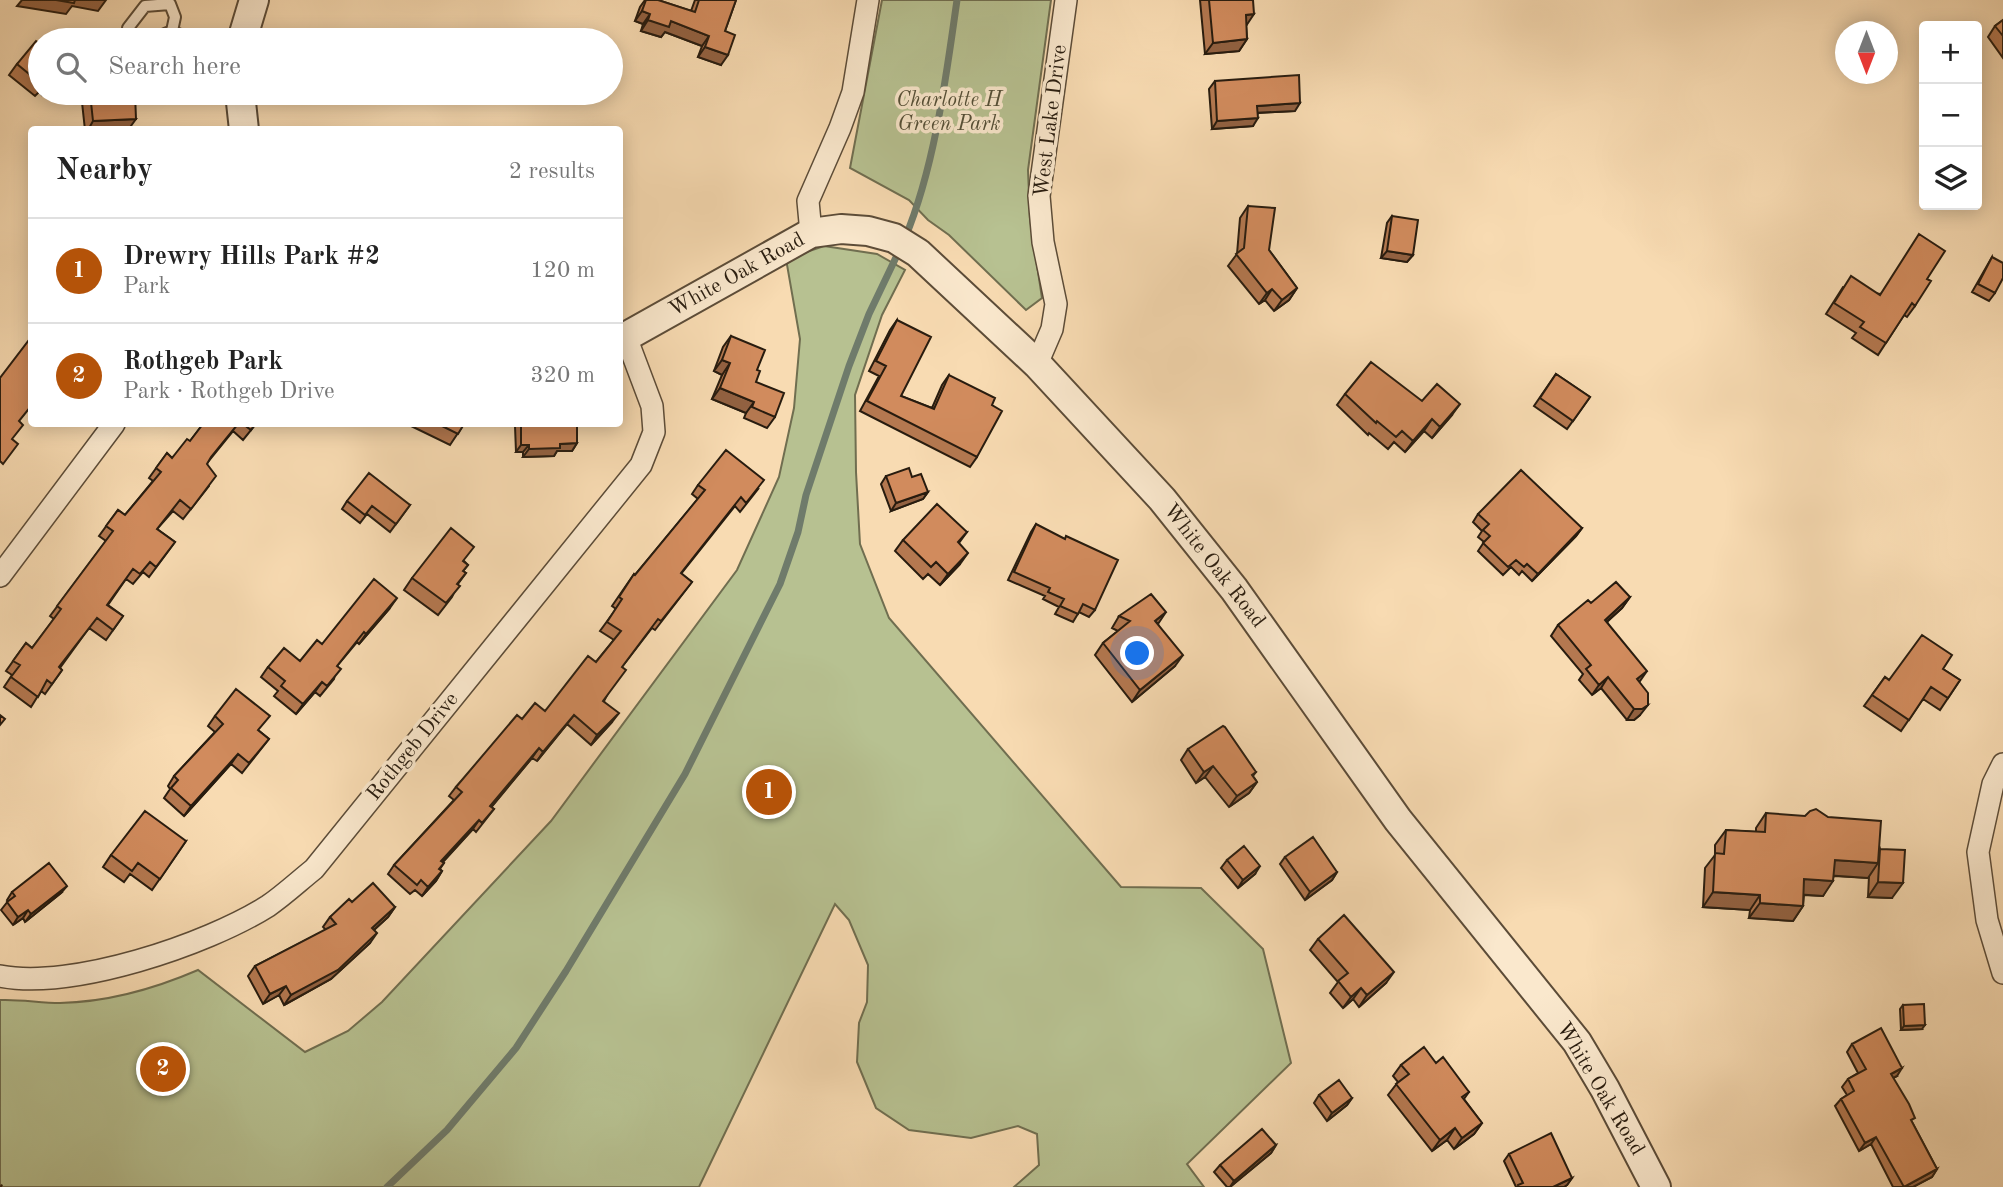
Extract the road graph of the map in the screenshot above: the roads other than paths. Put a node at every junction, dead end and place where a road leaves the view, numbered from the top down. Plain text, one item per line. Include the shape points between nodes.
1 (254, 0) edge
2 (868, 0) edge
3 (1066, 0) edge
4 (128, 28) edge
5 (173, 28) edge
6 (246, 28) edge
7 (241, 105) edge
8 (244, 126) edge
9 (811, 233) junction
10 (623, 339) edge
11 (1037, 364) junction
12 (112, 427) edge
13 (0, 576) edge
14 (2003, 764) edge
15 (2003, 973) edge
16 (0, 976) edge
17 (1656, 1187) edge

1 - 6 street
2 - 9 street via 853,92 808,201
3 - 11 street, West Lake Drive via 1039,196 1056,304 1052,329
4 - 5 lane via 145,6 170,5 175,17
7 - 8 street
9 - 10 street, White Oak Road
9 - 11 street, White Oak Road via 841,229 894,238 918,253
10 - 16 street, Rothgeb Drive via 652,406 654,432 640,465 314,869 267,906 210,936 116,968 65,977
11 - 17 street, White Oak Road via 1195,539 1398,820 1577,1042
12 - 13 street
14 - 15 street via 1993,783 1978,852 1987,920

